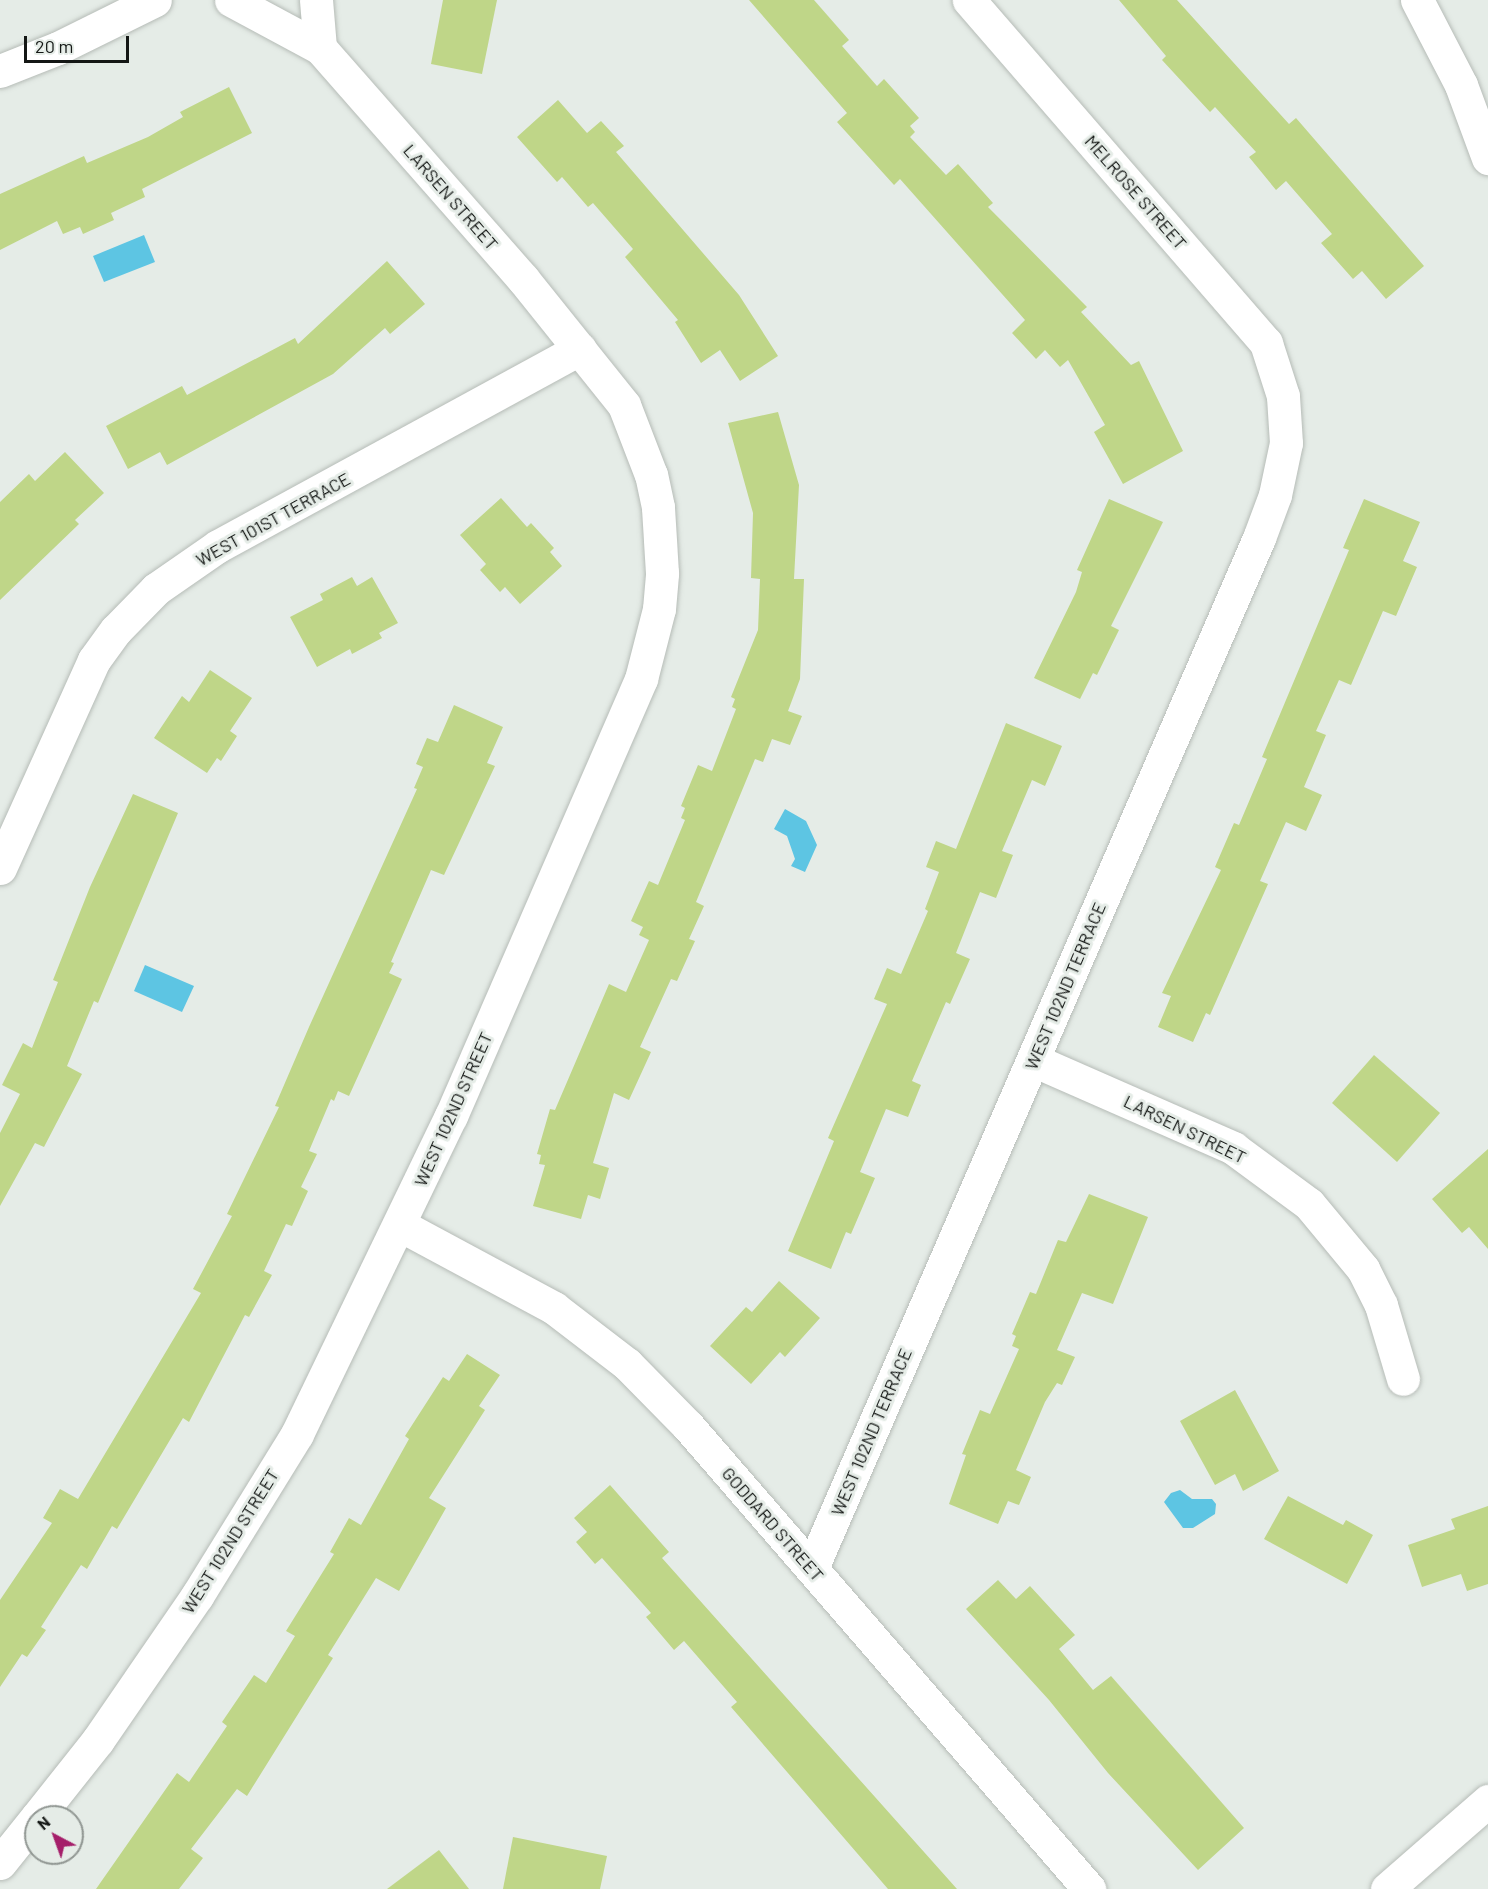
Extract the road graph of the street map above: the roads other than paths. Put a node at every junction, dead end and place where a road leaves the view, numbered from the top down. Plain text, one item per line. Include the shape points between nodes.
1 (155, 0) edge
2 (231, 0) edge
3 (316, 0) edge
4 (969, 0) edge
5 (1417, 0) edge
6 (320, 48) junction
7 (0, 71) edge
8 (1488, 158) edge
9 (580, 349) junction
10 (1282, 396) joint
11 (0, 868) edge
12 (1033, 1060) junction
13 (400, 1225) junction
14 (1403, 1379) dead end
15 (812, 1568) junction
16 (1488, 1801) edge
17 (46, 1805) edge
18 (24, 1833) edge
19 (0, 1863) edge
20 (1089, 1889) edge
21 (1387, 1889) edge

1 - 7 main road via 58,48
2 - 6 main road, LARSEN STREET
3 - 6 main road
4 - 10 main road, MELROSE STREET via 1266,343
5 - 8 main road via 1461,85
6 - 9 main road, LARSEN STREET
9 - 11 main road, WEST 101ST TERRACE via 218,546 156,589 116,630 94,660
9 - 13 main road, WEST 102ND STREET via 624,405 651,475 661,540 657,618 641,679
10 - 12 main road, WEST 102ND TERRACE via 1286,443 1263,527
12 - 14 main road, LARSEN STREET via 1233,1148 1291,1189 1333,1229 1363,1269 1381,1305
12 - 15 main road, WEST 102ND TERRACE
13 - 15 main road, GODDARD STREET via 554,1308 627,1364 688,1426
13 - 17 main road, WEST 102ND STREET via 297,1434 197,1596 98,1740
15 - 20 main road, GODDARD STREET
16 - 21 main road
18 - 19 main road, WEST 102ND STREET

